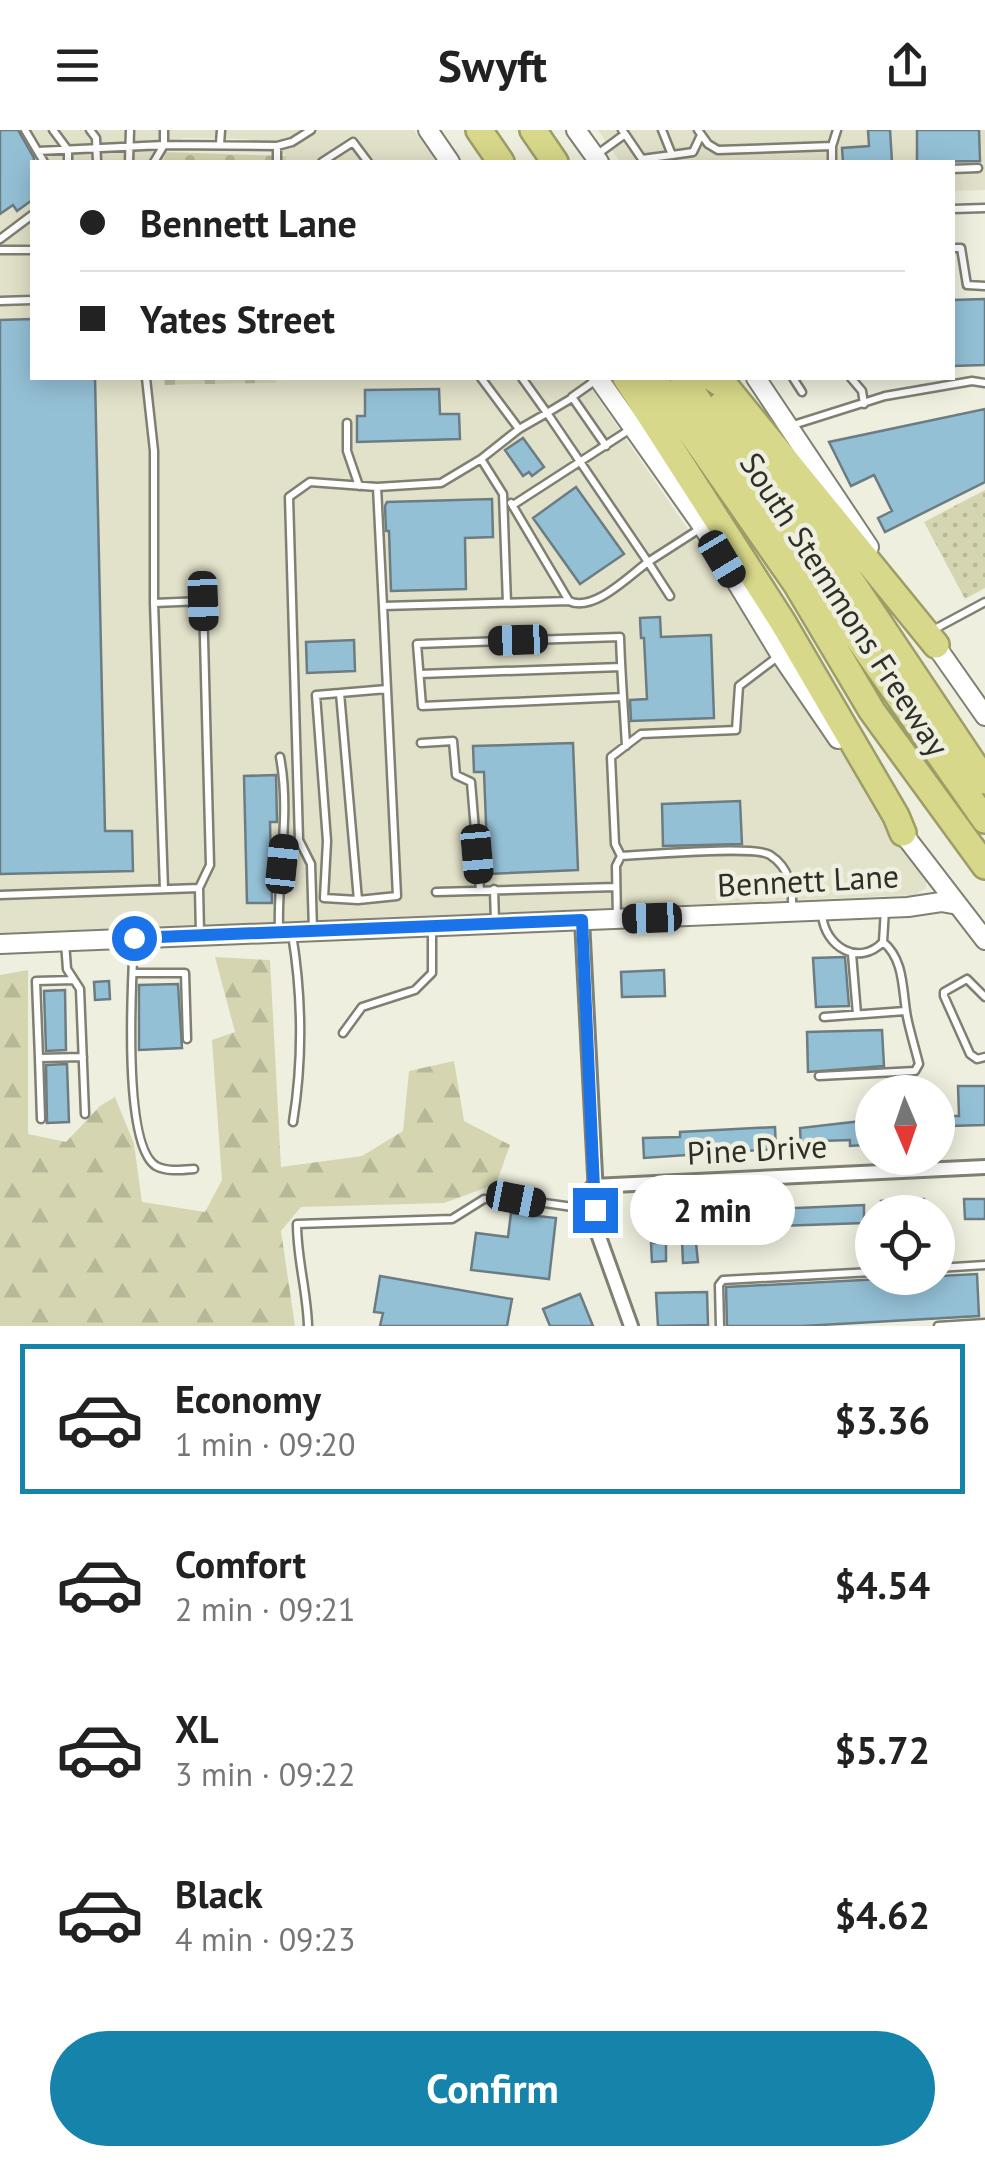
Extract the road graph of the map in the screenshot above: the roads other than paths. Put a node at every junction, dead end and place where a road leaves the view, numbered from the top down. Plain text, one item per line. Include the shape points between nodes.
1 (25, 130) edge
2 (53, 130) edge
3 (90, 130) edge
4 (130, 130) edge
5 (164, 130) edge
6 (221, 130) edge
7 (311, 130) edge
8 (428, 130) edge
9 (516, 130) edge
10 (533, 130) edge
11 (576, 130) edge
12 (662, 130) edge
13 (837, 130) edge
14 (623, 132) edge
15 (700, 133) edge
16 (220, 144) junction
17 (164, 145) junction
18 (277, 146) junction
19 (832, 146) junction
20 (129, 147) junction
21 (96, 148) junction
22 (68, 150) junction
23 (38, 152) junction
24 (672, 155) junction
25 (43, 160) edge
26 (68, 160) edge
27 (96, 160) edge
28 (129, 160) edge
29 (155, 160) edge
30 (278, 160) edge
31 (325, 160) edge
32 (366, 160) edge
33 (449, 160) edge
34 (537, 160) edge
35 (554, 160) edge
36 (596, 160) edge
37 (642, 160) edge
38 (648, 160) edge
39 (832, 160) edge
40 (978, 168) dead end
41 (955, 169) edge
42 (985, 208) edge
43 (955, 209) edge
44 (30, 217) edge
45 (0, 239) edge
46 (955, 248) edge
47 (0, 250) edge
48 (30, 250) edge
49 (985, 286) edge
50 (30, 300) edge
51 (0, 301) edge
52 (146, 380) edge
53 (483, 380) edge
54 (523, 380) edge
55 (595, 380) edge
56 (599, 380) edge
57 (627, 380) edge
58 (653, 380) edge
59 (684, 380) edge
60 (703, 380) edge
61 (715, 380) edge
62 (757, 380) edge
63 (794, 380) edge
64 (853, 380) edge
65 (985, 383) edge
66 (802, 392) dead end
67 (572, 398) junction
68 (864, 404) junction
69 (547, 413) junction
70 (347, 423) dead end
71 (788, 427) junction
72 (519, 428) junction
73 (633, 428) junction
74 (606, 446) junction
75 (480, 459) junction
76 (582, 463) junction
77 (359, 486) junction
78 (377, 488) junction
79 (503, 494) junction
80 (512, 505) junction
81 (702, 527) junction
82 (648, 562) junction
83 (670, 596) dead end
84 (569, 601) junction
85 (985, 602) edge
86 (154, 603) junction
87 (507, 603) junction
88 (382, 606) junction
89 (932, 639) junction
90 (780, 654) junction
91 (621, 668) junction
92 (420, 674) junction
93 (976, 688) edge
94 (387, 689) junction
95 (340, 693) junction
96 (623, 696) junction
97 (985, 716) edge
98 (421, 742) dead end
99 (626, 746) junction
100 (280, 757) dead end
101 (985, 781) edge
102 (985, 820) edge
103 (903, 834) junction
104 (621, 856) junction
105 (985, 862) edge
106 (616, 887) junction
107 (200, 888) junction
108 (494, 889) junction
109 (164, 890) junction
110 (480, 890) junction
111 (436, 892) dead end
112 (0, 896) edge
113 (358, 900) junction
114 (958, 905) junction
115 (886, 908) junction
116 (822, 910) junction
117 (792, 912) junction
118 (617, 919) junction
119 (582, 920) junction
120 (494, 924) junction
121 (432, 927) junction
122 (286, 932) junction
123 (313, 932) junction
124 (200, 936) junction
125 (134, 938) junction
126 (985, 940) edge
127 (65, 941) junction
128 (883, 942) junction
129 (0, 944) edge
130 (852, 954) junction
131 (132, 973) junction
132 (75, 980) junction
133 (985, 997) edge
134 (906, 1010) junction
135 (857, 1014) junction
136 (824, 1017) dead end
137 (342, 1034) dead end
138 (187, 1039) dead end
139 (83, 1057) junction
140 (39, 1058) junction
141 (985, 1058) edge
142 (820, 1076) dead end
143 (85, 1114) dead end
144 (40, 1119) dead end
145 (294, 1122) dead end
146 (985, 1167) edge
147 (194, 1169) dead end
148 (593, 1186) junction
149 (595, 1210) junction
150 (985, 1266) edge
151 (955, 1267) edge
152 (855, 1273) edge
153 (985, 1323) edge
154 (308, 1326) edge
155 (631, 1326) edge
156 (720, 1326) edge
157 (938, 1326) edge

1 - 23 lane
2 - 22 lane
3 - 21 lane
4 - 20 lane
5 - 17 lane
6 - 16 lane
7 - 18 lane
8 - 33 main road
9 - 34 highway
10 - 35 highway
11 - 36 main road
12 - 24 lane
13 - 19 lane
14 - 36 lane
14 - 37 lane
15 - 19 lane via 718,150
15 - 24 lane via 692,152
16 - 17 lane
16 - 18 lane
17 - 20 lane
17 - 29 lane
18 - 30 lane
19 - 39 lane
20 - 21 lane
20 - 28 lane
21 - 22 lane
21 - 27 lane
22 - 23 lane
22 - 26 lane
23 - 25 lane
24 - 38 lane
31 - 32 lane via 353,142
40 - 41 lane
42 - 43 lane
44 - 45 lane
46 - 49 lane via 961,248 966,284
47 - 48 lane
50 - 51 lane
52 - 86 lane via 154,452
53 - 72 lane
54 - 69 lane
55 - 67 lane
56 - 73 main road
57 - 103 highway via 782,620
58 - 105 highway, South Stemmons Freeway via 797,585 872,711
59 - 102 highway
60 - 101 highway, South Stemmons Freeway via 829,548
61 - 89 highway
62 - 71 main road, South Stemmons Freeway
63 - 66 lane
64 - 68 lane
65 - 68 lane
67 - 69 lane
67 - 74 lane
68 - 71 lane
69 - 72 lane
69 - 76 lane
70 - 77 lane
71 - 89 main road, South Stemmons Freeway
72 - 75 lane
73 - 74 lane
73 - 81 main road
74 - 76 lane
75 - 78 lane via 441,483
75 - 79 lane
76 - 80 lane
76 - 82 lane
77 - 78 lane
77 - 123 lane via 310,482 289,496 299,840 310,864
78 - 88 lane
79 - 80 lane
79 - 87 lane
80 - 84 lane
81 - 82 lane
81 - 90 main road
82 - 83 lane
82 - 84 lane via 595,600
84 - 87 lane
85 - 89 lane
86 - 107 lane via 203,601 210,865
86 - 109 lane
87 - 88 lane
88 - 94 lane
89 - 93 main road, South Stemmons Freeway
90 - 99 lane via 739,686 736,730 641,734
90 - 103 main road
91 - 92 lane
91 - 92 lane via 620,637 417,644
91 - 96 lane
92 - 96 lane via 422,706
93 - 97 main road, South Stemmons Freeway
94 - 95 lane
94 - 113 lane via 398,896
95 - 113 lane
95 - 113 lane via 316,696 327,841 324,898
96 - 99 lane
98 - 110 lane via 452,741 456,775 471,782
99 - 104 lane via 612,756
100 - 122 lane via 285,830 278,897
103 - 114 main road
104 - 106 lane
104 - 117 lane via 762,851 784,867
106 - 108 lane
106 - 118 lane
107 - 109 lane
107 - 124 lane
108 - 110 lane
108 - 120 lane
109 - 112 lane
110 - 111 lane
114 - 115 main road, Bennett Lane
114 - 126 main road
115 - 116 main road, Bennett Lane
115 - 128 lane
116 - 117 main road, Bennett Lane
116 - 130 lane via 829,940
117 - 118 main road, Bennett Lane
118 - 119 main road, Bennett Lane
119 - 120 main road, Bennett Lane
119 - 148 street
120 - 121 main road, Bennett Lane
121 - 123 main road, Bennett Lane
121 - 137 lane via 432,973 415,990 362,1007
122 - 123 main road, Bennett Lane
122 - 124 main road, Bennett Lane
122 - 145 lane via 300,1066
124 - 125 main road, Bennett Lane
125 - 127 main road, Bennett Lane
125 - 131 lane
127 - 129 main road, Bennett Lane
127 - 132 lane via 66,969
128 - 130 lane via 874,952
128 - 134 lane via 894,951
130 - 135 lane
131 - 138 lane via 185,973
131 - 147 lane via 132,1094 146,1154 155,1165
132 - 139 lane
132 - 140 lane via 36,981
133 - 141 lane via 967,978 944,992 970,1054
134 - 135 lane
134 - 142 lane via 915,1071
135 - 136 lane
139 - 140 lane
139 - 143 lane
140 - 144 lane
146 - 148 street, Pine Drive
148 - 149 street
149 - 154 lane via 484,1199 452,1218 297,1224
149 - 155 street via 603,1256
150 - 151 lane
152 - 156 lane via 723,1280
153 - 157 lane

